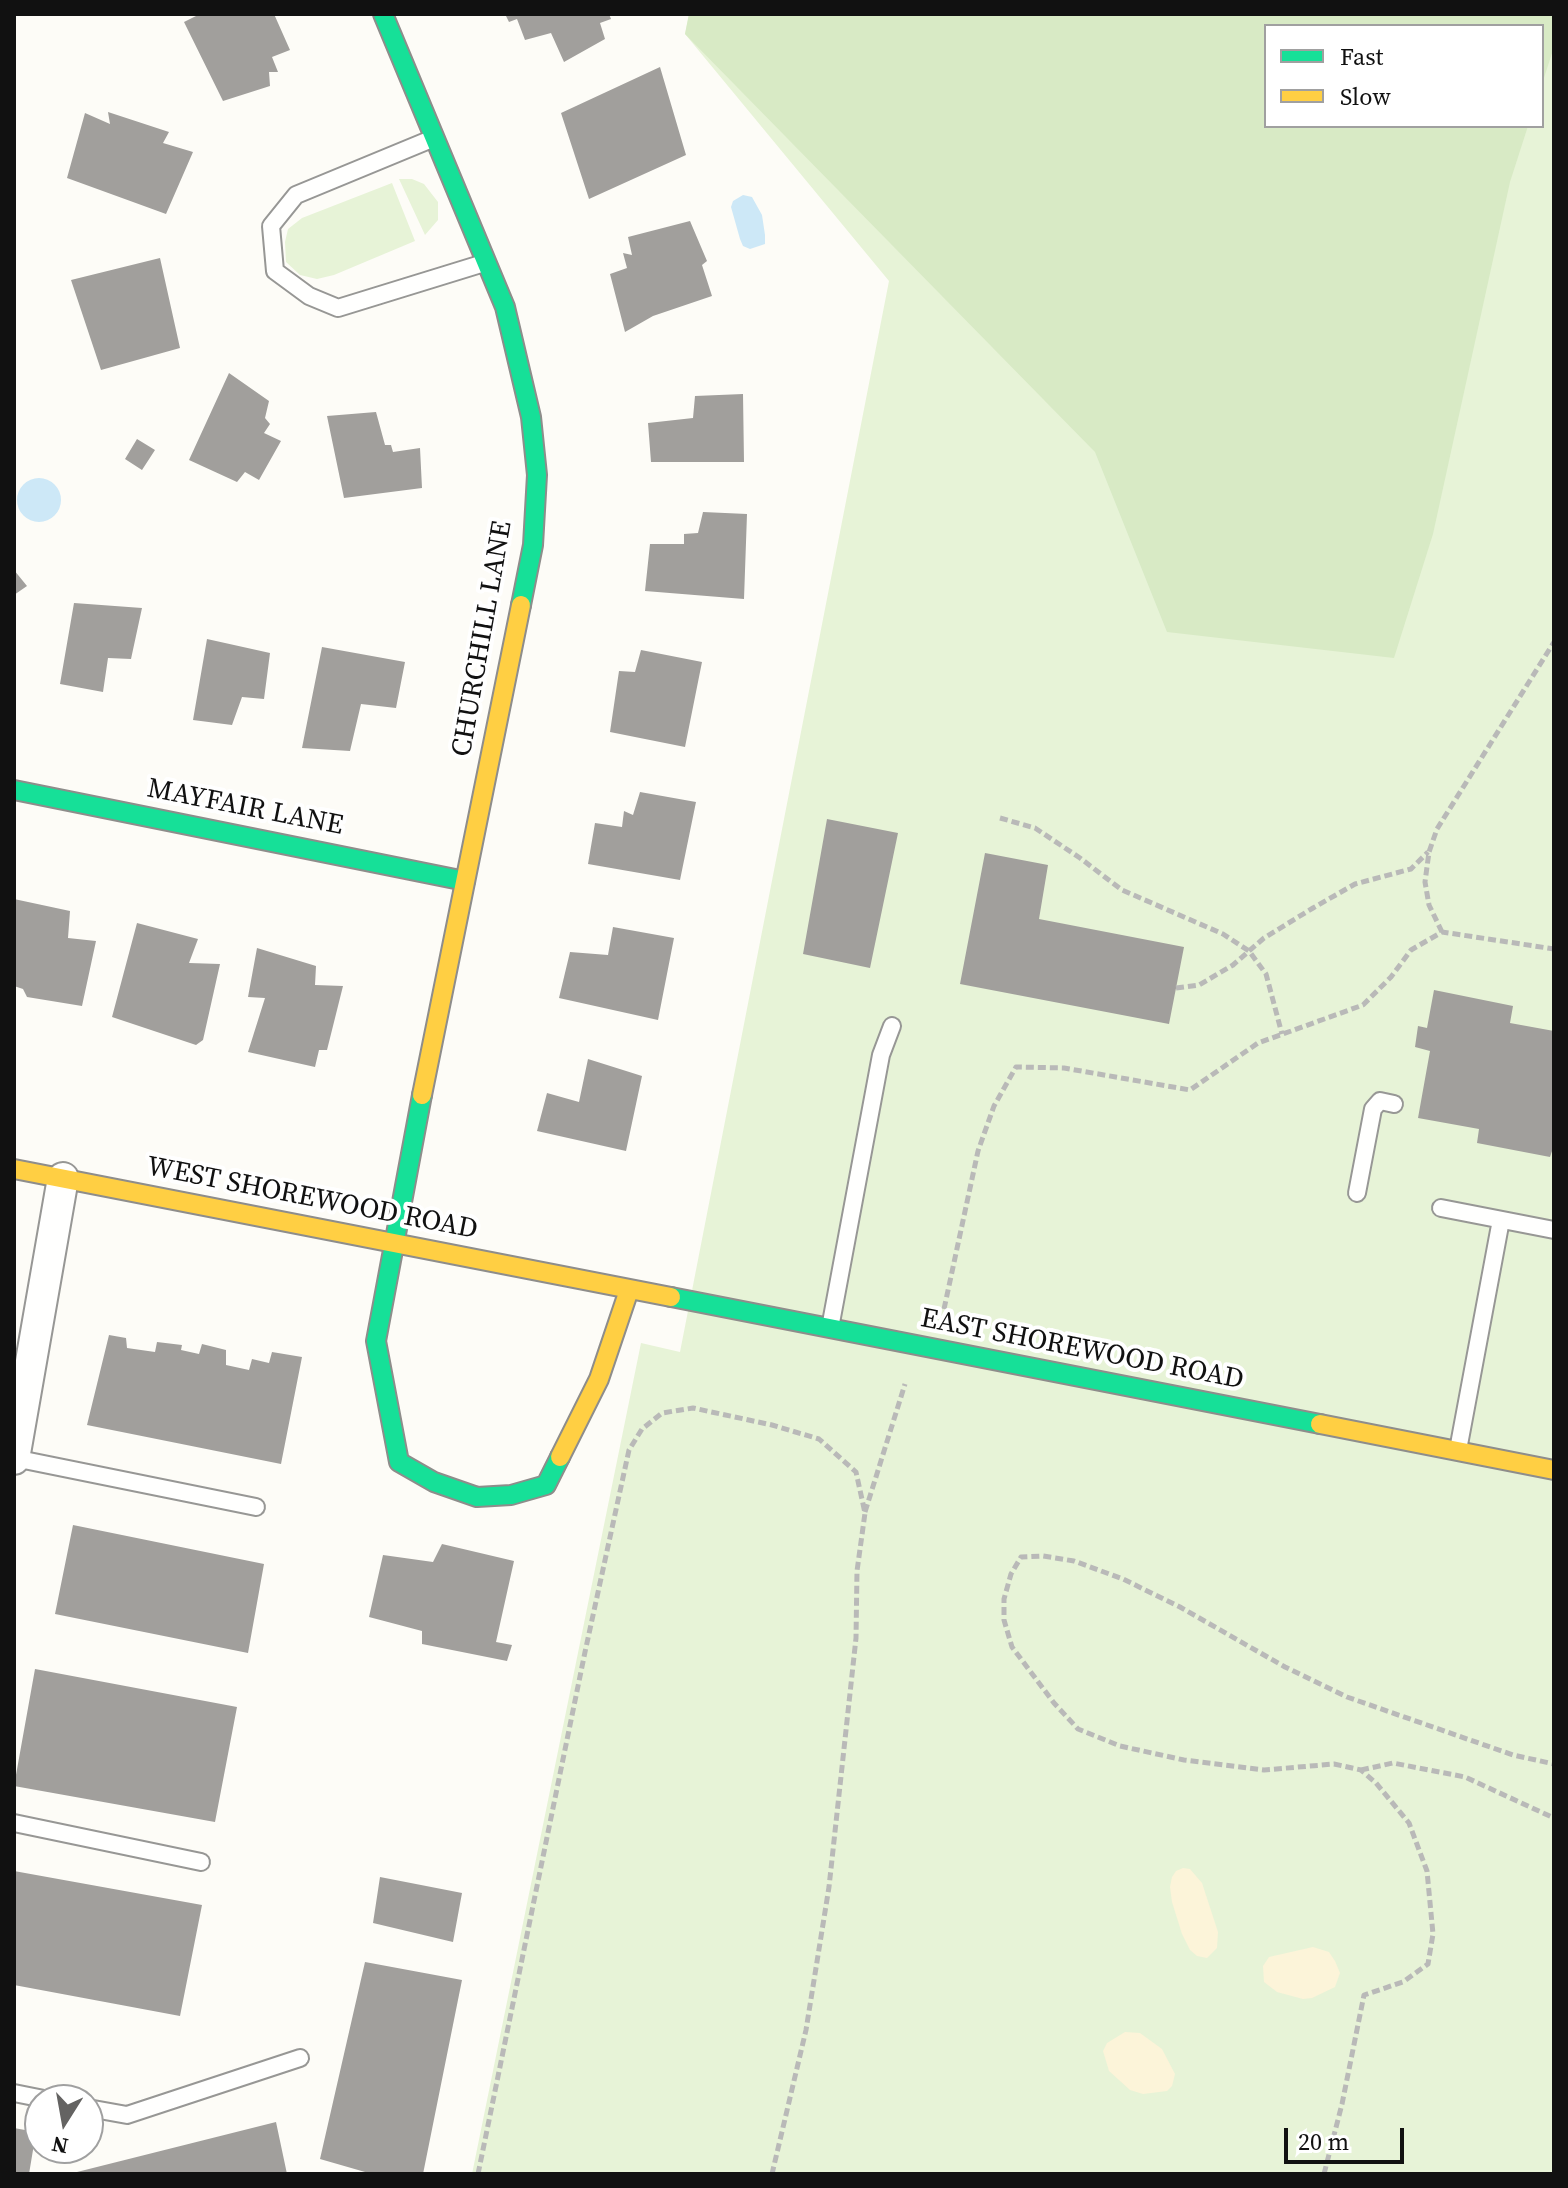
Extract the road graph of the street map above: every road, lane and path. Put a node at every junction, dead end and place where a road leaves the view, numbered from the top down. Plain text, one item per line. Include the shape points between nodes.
1 (383, 14) edge
2 (434, 137) junction
3 (486, 263) junction
4 (1554, 642) edge
5 (14, 790) edge
6 (1000, 818) dead end
7 (1429, 852) junction
8 (465, 881) junction
9 (1442, 932) junction
10 (1554, 949) edge
11 (1249, 951) junction
12 (1176, 988) dead end
13 (892, 1026) dead end
14 (1282, 1034) junction
15 (1394, 1104) dead end
16 (14, 1169) edge
17 (63, 1178) junction
18 (1357, 1193) dead end
19 (1441, 1208) dead end
20 (1501, 1220) junction
21 (961, 1224) dead end
22 (1554, 1230) edge
23 (393, 1244) junction
24 (600, 1284) joint
25 (629, 1290) junction
26 (830, 1329) junction
27 (1457, 1451) junction
28 (14, 1459) edge
29 (1554, 1470) edge
30 (256, 1507) dead end
31 (1554, 1764) edge
32 (1361, 1770) junction
33 (1554, 1818) edge
34 (14, 1823) edge
35 (201, 1862) dead end
36 (300, 2058) dead end
37 (104, 2111) edge
38 (478, 2174) edge
39 (772, 2174) edge
40 (1324, 2174) edge

1 - 2 street, CHURCHILL LANE
2 - 3 street, CHURCHILL LANE
2 - 3 lane via 296,195 271,226 275,271 309,296 338,308
3 - 8 street, CHURCHILL LANE via 505,307 517,356 537,475 533,545
4 - 7 path via 1451,803
5 - 8 street, MAYFAIR LANE
6 - 11 path via 1035,828 1122,890 1223,934
7 - 9 path via 1425,882
7 - 11 path via 1411,869 1355,884
8 - 23 street, CHURCHILL LANE
9 - 10 path
9 - 14 path via 1411,950 1363,1005
11 - 12 path via 1199,985
11 - 14 path via 1266,974
13 - 26 lane via 881,1055
14 - 21 path via 1258,1043 1190,1090 1064,1068 1016,1067 978,1151
15 - 18 lane via 1380,1101 1373,1109
16 - 17 street, WEST SHOREWOOD ROAD
17 - 23 street, WEST SHOREWOOD ROAD
17 - 28 street
19 - 20 lane
20 - 22 lane
20 - 27 lane
23 - 24 street, WEST SHOREWOOD ROAD
23 - 25 street, CHURCHILL LANE via 376,1341 399,1462 477,1497 546,1485 599,1379
24 - 25 street, EAST SHOREWOOD ROAD
25 - 26 street, EAST SHOREWOOD ROAD
26 - 27 street, EAST SHOREWOOD ROAD
27 - 29 street, EAST SHOREWOOD ROAD
28 - 30 lane
31 - 32 path via 1499,1751 1347,1697 1123,1579 1074,1561 1021,1557 1004,1599 1012,1647 1078,1729 1120,1746 1184,1760 1264,1770 1334,1764
32 - 33 path via 1393,1763 1465,1777
32 - 40 path via 1409,1823 1427,1871 1433,1934 1428,1964 1403,1982 1364,1995
34 - 35 lane
36 - 37 lane via 127,2115
38 - 39 path via 629,1450 642,1429 662,1413 693,1408 819,1439 856,1472 865,1513 829,1887 806,2030

